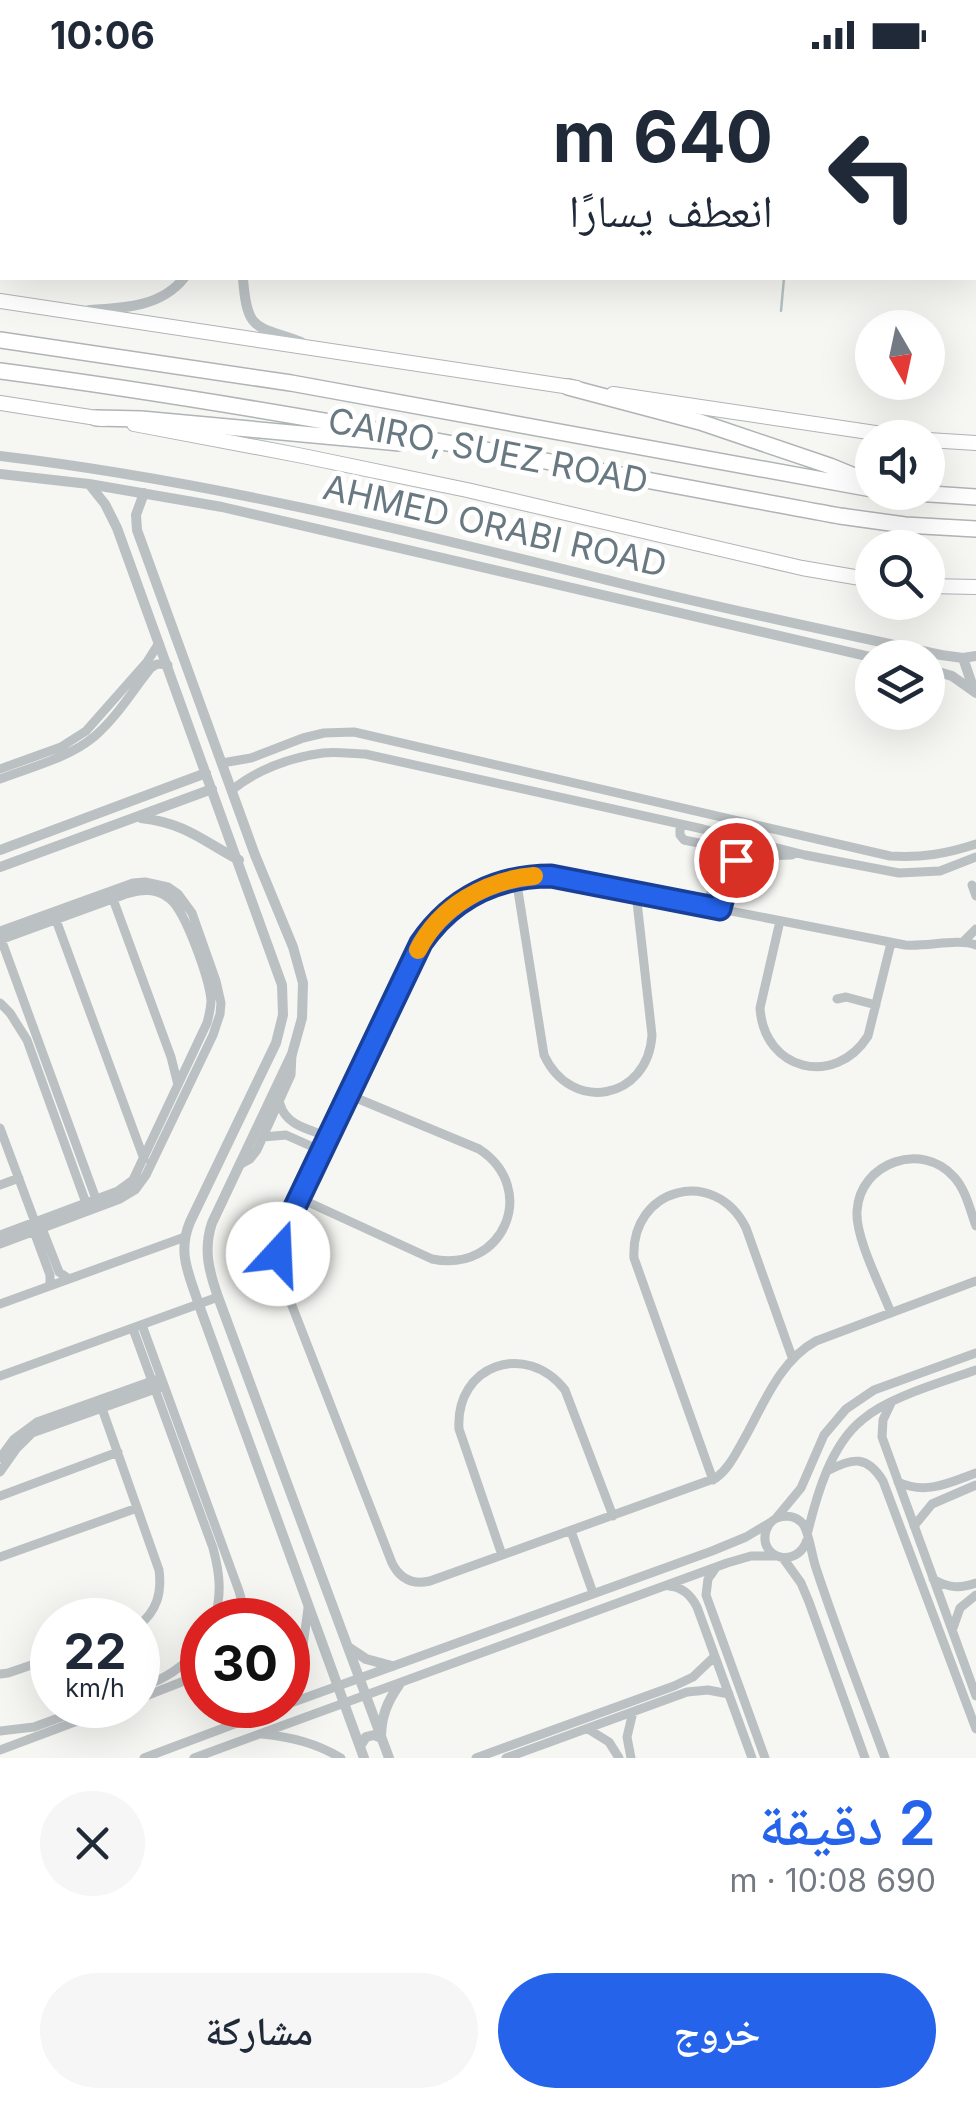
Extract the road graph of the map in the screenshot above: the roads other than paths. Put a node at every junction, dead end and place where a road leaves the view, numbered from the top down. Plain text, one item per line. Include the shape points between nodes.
1 (182, 280) edge
2 (243, 280) edge
3 (0, 301) edge
4 (67, 310) junction
5 (0, 340) edge
6 (315, 348) junction
7 (0, 372) edge
8 (568, 387) junction
9 (0, 403) edge
10 (96, 418) junction
11 (855, 430) edge
12 (945, 441) edge
13 (976, 443) edge
14 (466, 448) junction
15 (0, 456) edge
16 (0, 474) edge
17 (855, 477) edge
18 (855, 483) edge
19 (89, 484) junction
20 (144, 492) junction
21 (945, 496) edge
22 (976, 498) edge
23 (304, 509) junction
24 (299, 525) junction
25 (976, 529) edge
26 (149, 562) junction
27 (133, 568) junction
28 (855, 577) edge
29 (945, 587) edge
30 (976, 588) edge
31 (159, 643) junction
32 (855, 653) edge
33 (976, 656) edge
34 (963, 658) junction
35 (168, 666) junction
36 (945, 674) edge
37 (976, 694) edge
38 (270, 751) junction
39 (222, 763) junction
40 (276, 766) junction
41 (0, 770) edge
42 (206, 773) junction
43 (0, 778) edge
44 (212, 789) junction
45 (232, 790) junction
46 (607, 790) junction
47 (603, 808) junction
48 (135, 818) junction
49 (680, 824) junction
50 (976, 844) edge
51 (713, 845) junction
52 (0, 850) edge
53 (750, 854) junction
54 (805, 854) junction
55 (881, 854) junction
56 (255, 855) junction
57 (976, 858) edge
58 (238, 860) junction
59 (0, 867) edge
60 (716, 868) junction
61 (730, 870) junction
62 (883, 870) junction
63 (516, 878) junction
64 (972, 885) dead end
65 (636, 892) junction
66 (976, 896) edge
67 (112, 899) junction
68 (708, 906) junction
69 (720, 909) junction
70 (56, 920) junction
71 (780, 921) junction
72 (976, 929) edge
73 (0, 937) edge
74 (964, 941) junction
75 (891, 942) junction
76 (976, 945) edge
77 (837, 999) dead end
78 (0, 1003) edge
79 (876, 1005) junction
80 (32, 1038) junction
81 (292, 1054) junction
82 (171, 1057) junction
83 (189, 1063) junction
84 (178, 1085) junction
85 (349, 1094) junction
86 (280, 1100) junction
87 (175, 1103) junction
88 (170, 1114) junction
89 (291, 1122) junction
90 (0, 1128) edge
91 (286, 1135) junction
92 (233, 1136) junction
93 (263, 1137) junction
94 (328, 1137) junction
95 (250, 1142) junction
96 (322, 1150) junction
97 (144, 1159) junction
98 (239, 1165) junction
99 (19, 1178) junction
100 (0, 1185) edge
101 (126, 1192) junction
102 (299, 1198) junction
103 (91, 1201) junction
104 (976, 1226) edge
105 (37, 1227) junction
106 (0, 1235) edge
107 (184, 1237) junction
108 (0, 1244) edge
109 (69, 1279) junction
110 (976, 1280) edge
111 (50, 1286) junction
112 (218, 1297) junction
113 (0, 1304) edge
114 (198, 1305) junction
115 (891, 1312) junction
116 (138, 1327) junction
117 (976, 1353) edge
118 (792, 1357) junction
119 (932, 1369) junction
120 (976, 1370) edge
121 (0, 1376) edge
122 (158, 1383) junction
123 (937, 1384) junction
124 (890, 1403) junction
125 (101, 1404) junction
126 (118, 1452) junction
127 (275, 1453) junction
128 (0, 1458) edge
129 (255, 1462) junction
130 (829, 1470) junction
131 (0, 1472) edge
132 (976, 1473) edge
133 (880, 1474) junction
134 (713, 1480) junction
135 (805, 1480) junction
136 (898, 1482) junction
137 (976, 1485) edge
138 (821, 1488) junction
139 (936, 1488) junction
140 (0, 1496) edge
141 (940, 1499) junction
142 (137, 1508) junction
143 (612, 1516) junction
144 (773, 1520) junction
145 (914, 1526) junction
146 (570, 1531) junction
147 (807, 1537) junction
148 (719, 1548) junction
149 (502, 1555) junction
150 (0, 1557) edge
151 (780, 1557) junction
152 (723, 1564) junction
153 (933, 1578) junction
154 (667, 1585) junction
155 (976, 1589) edge
156 (593, 1593) junction
157 (826, 1596) junction
158 (158, 1598) edge
159 (219, 1598) edge
160 (242, 1598) edge
161 (305, 1598) edge
162 (809, 1602) junction
163 (310, 1611) edge
164 (705, 1613) junction
165 (520, 1620) junction
166 (341, 1627) junction
167 (953, 1631) junction
168 (319, 1636) junction
169 (526, 1637) junction
170 (348, 1647) junction
171 (715, 1656) junction
172 (406, 1661) junction
173 (957, 1661) junction
174 (30, 1666) edge
175 (392, 1666) junction
176 (180, 1667) edge
177 (173, 1672) junction
178 (0, 1674) edge
179 (360, 1677) junction
180 (160, 1678) edge
181 (412, 1680) junction
182 (178, 1684) joint
183 (398, 1685) junction
184 (338, 1686) junction
185 (160, 1691) edge
186 (676, 1691) junction
187 (729, 1694) junction
188 (310, 1696) edge
189 (366, 1696) junction
190 (976, 1696) edge
191 (344, 1704) junction
192 (633, 1712) junction
193 (30, 1727) edge
194 (51, 1728) edge
195 (224, 1728) edge
196 (588, 1728) junction
197 (976, 1729) edge
198 (0, 1731) edge
199 (260, 1734) junction
200 (381, 1738) junction
201 (0, 1750) edge
202 (362, 1752) edge
203 (524, 1754) edge
204 (624, 1757) edge
205 (144, 1758) edge
206 (194, 1758) edge
207 (341, 1758) edge
208 (388, 1758) edge
209 (476, 1758) edge
210 (506, 1758) edge
211 (752, 1758) edge
212 (765, 1758) edge
213 (865, 1758) edge
214 (885, 1758) edge

1 - 4 street via 149,302
2 - 6 street via 255,324
3 - 4 highway, CAIRO, SUEZ ROAD
4 - 6 highway, CAIRO, SUEZ ROAD
5 - 18 highway, CAIRO, SUEZ ROAD via 291,383
6 - 8 highway, CAIRO, SUEZ ROAD
7 - 14 highway, CAIRO, SUEZ ROAD via 208,400
8 - 11 highway, CAIRO, SUEZ ROAD
8 - 17 highway via 700,422
9 - 10 highway, CAIRO, SUEZ ROAD
10 - 14 highway
10 - 28 highway, CAIRO, SUEZ ROAD via 286,452
12 - 13 highway
14 - 25 highway, CAIRO, SUEZ ROAD via 840,516
15 - 23 street, AHMED ORABI ROAD via 152,477
16 - 19 street, AHMED ORABI ROAD
19 - 20 street, AHMED ORABI ROAD
19 - 27 street via 110,512
20 - 24 street, AHMED ORABI ROAD
20 - 26 street via 136,522
21 - 22 highway
23 - 24 street
23 - 34 street, AHMED ORABI ROAD
24 - 32 street, AHMED ORABI ROAD
26 - 27 street
26 - 39 street
27 - 31 street
29 - 30 highway
31 - 35 street
31 - 41 street via 86,731
33 - 34 street, AHMED ORABI ROAD
34 - 37 street
35 - 42 street
35 - 43 street via 151,668 84,744
36 - 37 street
38 - 39 street
38 - 40 street
38 - 46 street via 324,732 354,732
39 - 45 street
40 - 45 street
40 - 47 street via 325,752 365,754
42 - 44 street
42 - 52 street
44 - 48 street
44 - 58 street
45 - 56 street
46 - 47 street
46 - 55 street
47 - 49 street
48 - 58 street via 194,833
48 - 59 street
49 - 51 street via 684,840
49 - 54 street
50 - 55 street via 916,858
51 - 53 street
51 - 60 street
53 - 54 street
53 - 61 street
54 - 62 street
55 - 62 street
56 - 58 street
56 - 81 street via 303,983
57 - 62 street via 933,872
58 - 92 street via 284,1000 276,1043
60 - 61 street
60 - 68 street
61 - 69 street
63 - 65 street via 551,876
63 - 65 street via 544,1055 556,1076 588,1092 624,1086 642,1070 651,1048
63 - 85 street via 462,901 428,933
64 - 66 street
65 - 68 street
67 - 70 street
67 - 82 street
67 - 83 street via 156,892 184,916 211,1004
68 - 69 street
69 - 71 street
70 - 73 street
70 - 97 street
71 - 75 street
71 - 79 street via 760,1008 764,1032 777,1051 809,1067 844,1061 866,1040
72 - 74 street
73 - 80 street
73 - 87 street via 134,882 157,883 178,894 196,921 220,1003 217,1025
74 - 75 street
74 - 76 street
75 - 79 street
77 - 79 street
78 - 80 street
80 - 103 street
81 - 86 street
81 - 95 street
82 - 83 street
82 - 84 street
83 - 84 street
84 - 87 street
85 - 94 street
85 - 102 street via 488,1155 509,1190 503,1230 482,1252 442,1261
86 - 89 street
86 - 93 street
87 - 88 street
88 - 97 street
88 - 101 street via 142,1183
89 - 91 street
89 - 94 street
90 - 99 street
91 - 93 street
91 - 96 street
92 - 95 street
92 - 107 street
93 - 98 street via 253,1157
94 - 96 street
95 - 98 street
96 - 102 street
97 - 101 street
98 - 112 street via 207,1242
99 - 100 street
99 - 105 street
101 - 103 street
101 - 105 street
102 - 149 street via 280,1240 280,1273 394,1568 409,1581 425,1582
103 - 105 street
104 - 115 street via 962,1188 932,1162 906,1158 870,1177 858,1201 858,1228
105 - 106 street
105 - 108 street
105 - 109 street
105 - 111 street
107 - 109 street
107 - 114 street
109 - 111 street
110 - 115 street
111 - 113 street
112 - 114 street
112 - 127 street
114 - 116 street
114 - 129 street
115 - 118 street
116 - 121 street
116 - 122 street
117 - 119 street
118 - 134 street via 730,1464
118 - 134 street via 735,1210 698,1191 667,1196 650,1209 638,1227 634,1258
119 - 123 street
119 - 135 street via 874,1390 846,1409 824,1435
120 - 123 street
122 - 125 street
122 - 159 street via 217,1562
122 - 160 street
123 - 124 street
124 - 130 street via 852,1428
124 - 136 street via 882,1437
125 - 126 street
125 - 128 street via 28,1427
125 - 131 street via 32,1433
126 - 140 street
126 - 142 street
127 - 129 street
127 - 166 street
129 - 161 street
130 - 133 street via 855,1460
130 - 138 street
132 - 139 street
133 - 136 street
133 - 173 street
134 - 143 street
135 - 138 street
135 - 144 street
136 - 139 street
136 - 145 street
137 - 141 street
138 - 147 street
139 - 141 street
141 - 145 street
142 - 150 street
142 - 158 street via 160,1580
143 - 146 street
143 - 149 street via 565,1390 542,1369 501,1365 468,1389 458,1419
144 - 147 street via 796,1518
144 - 148 street
144 - 151 street via 765,1541
145 - 153 street
146 - 149 street
146 - 156 street
147 - 151 street via 802,1552
147 - 157 street
148 - 152 street via 728,1553
148 - 156 street
151 - 152 street
151 - 162 street
152 - 154 street
152 - 164 street via 706,1587
153 - 155 street
153 - 167 street
154 - 164 street via 689,1594
154 - 169 street
155 - 167 street
156 - 165 street
157 - 162 street
157 - 214 street
162 - 213 street
163 - 168 street
164 - 171 street
164 - 212 street
165 - 169 street
165 - 172 street
166 - 168 street via 333,1638
166 - 170 street
167 - 173 street
168 - 184 street
169 - 181 street
170 - 175 street
170 - 179 street
171 - 186 street
171 - 187 street
172 - 175 street
172 - 181 street via 404,1674
173 - 190 street
173 - 197 street
174 - 178 street
175 - 179 street
176 - 177 street
177 - 180 street
177 - 182 street
179 - 184 street
179 - 189 street
181 - 183 street
182 - 185 street
183 - 189 street
183 - 200 street via 384,1710
184 - 188 street
184 - 191 street
186 - 187 street
186 - 192 street
186 - 209 street
187 - 211 street
189 - 191 street
189 - 200 street
191 - 199 street
191 - 202 street
192 - 196 street
192 - 204 street
193 - 198 street
194 - 201 street
195 - 205 street
196 - 203 street
196 - 204 street
199 - 206 street
199 - 207 street via 299,1740
200 - 202 street via 363,1739
200 - 208 street
203 - 210 street

